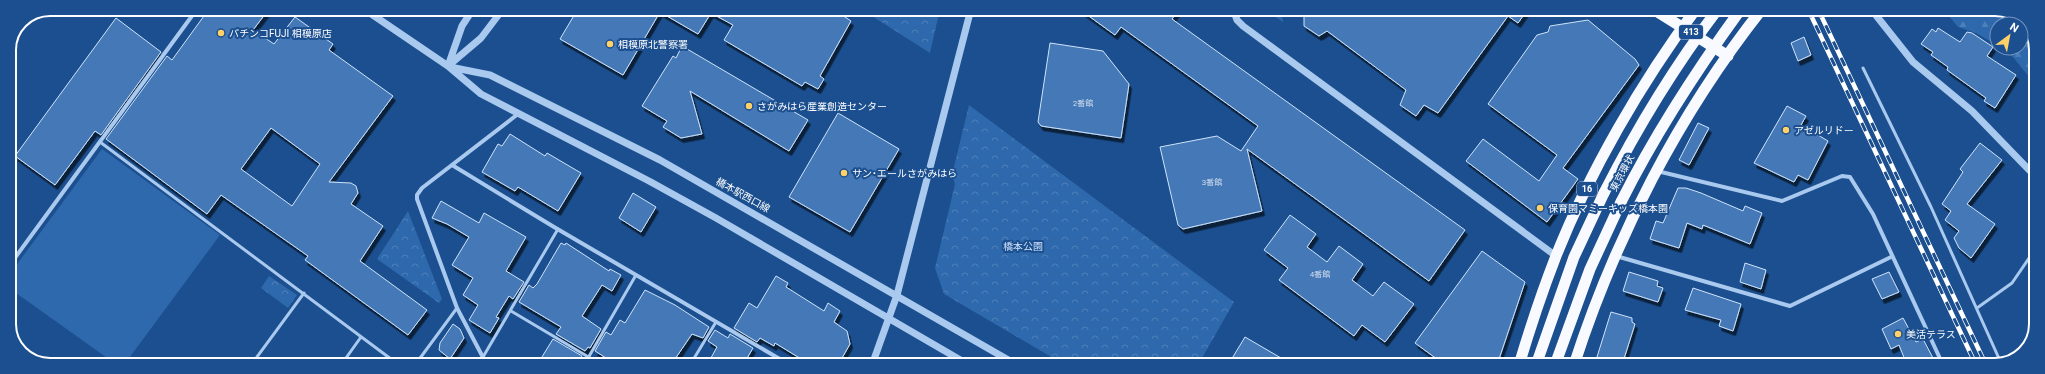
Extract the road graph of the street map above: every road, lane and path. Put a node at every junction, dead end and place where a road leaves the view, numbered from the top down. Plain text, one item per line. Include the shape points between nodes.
1 (192, 16) edge
2 (374, 16) edge
3 (468, 16) edge
4 (497, 16) edge
5 (969, 16) edge
6 (1235, 16) edge
7 (1665, 16) edge
8 (1691, 16) edge
9 (1713, 16) edge
10 (1736, 16) edge
11 (1757, 16) edge
12 (1877, 16) edge
13 (1683, 27) junction
14 (1728, 56) junction
15 (448, 66) junction
16 (1863, 68) dead end
17 (518, 114) junction
18 (100, 142) junction
19 (452, 165) junction
20 (1656, 170) junction
21 (2029, 170) edge
22 (558, 229) junction
23 (16, 256) edge
24 (1556, 256) junction
25 (1616, 256) junction
26 (1891, 257) junction
27 (2029, 258) edge
28 (636, 275) junction
29 (304, 293) junction
30 (897, 295) junction
31 (457, 308) junction
32 (1977, 308) junction
33 (511, 311) junction
34 (889, 318) junction
35 (716, 322) junction
36 (361, 337) junction
37 (483, 357) joint
38 (589, 357) joint
39 (256, 358) edge
40 (346, 358) edge
41 (390, 358) edge
42 (420, 358) edge
43 (694, 358) edge
44 (778, 358) edge
45 (875, 358) edge
46 (957, 358) edge
47 (1005, 358) edge
48 (1521, 358) edge
49 (1538, 358) edge
50 (1558, 358) edge
51 (1576, 358) edge
52 (1940, 358) edge
53 (1999, 358) edge

1 - 18 street
2 - 15 street, 橋本駅西口線
3 - 15 street via 462,26
4 - 15 street via 481,38
5 - 30 street
6 - 24 street via 1243,26
7 - 13 highway, 413
8 - 13 highway, 16
9 - 49 highway, 東京環状 / 16, bridge via 1656,99 1604,193 1574,257
10 - 50 highway, 東京環状, bridge via 1672,110 1621,202 1590,269
11 - 14 highway
12 - 21 street via 1913,62 1972,111
13 - 14 highway, 413
13 - 24 highway, 16 via 1654,69 1585,191
14 - 20 highway
15 - 17 street, 橋本駅西口線 via 481,94
15 - 30 street, 橋本駅西口線 via 490,76 606,132
16 - 32 lane via 1932,206
17 - 19 street
17 - 34 street, 橋本駅西口線 via 649,181
18 - 23 street
18 - 29 lane
19 - 22 street
19 - 31 street via 422,188 417,199
20 - 25 highway
20 - 26 street via 1782,201 1842,176 1850,177 1873,214
22 - 28 street
22 - 33 lane
24 - 48 highway, 16
25 - 26 street via 1790,306
25 - 51 highway
26 - 52 street
27 - 32 lane via 2012,282
28 - 35 street
28 - 38 lane
29 - 36 lane
29 - 39 lane
30 - 34 street
30 - 47 street, 橋本駅西口線
31 - 37 street
31 - 42 lane
32 - 53 lane
33 - 37 lane
33 - 38 lane
34 - 45 street
34 - 46 street, 橋本駅西口線
35 - 43 lane
35 - 44 street
36 - 40 lane
36 - 41 lane

